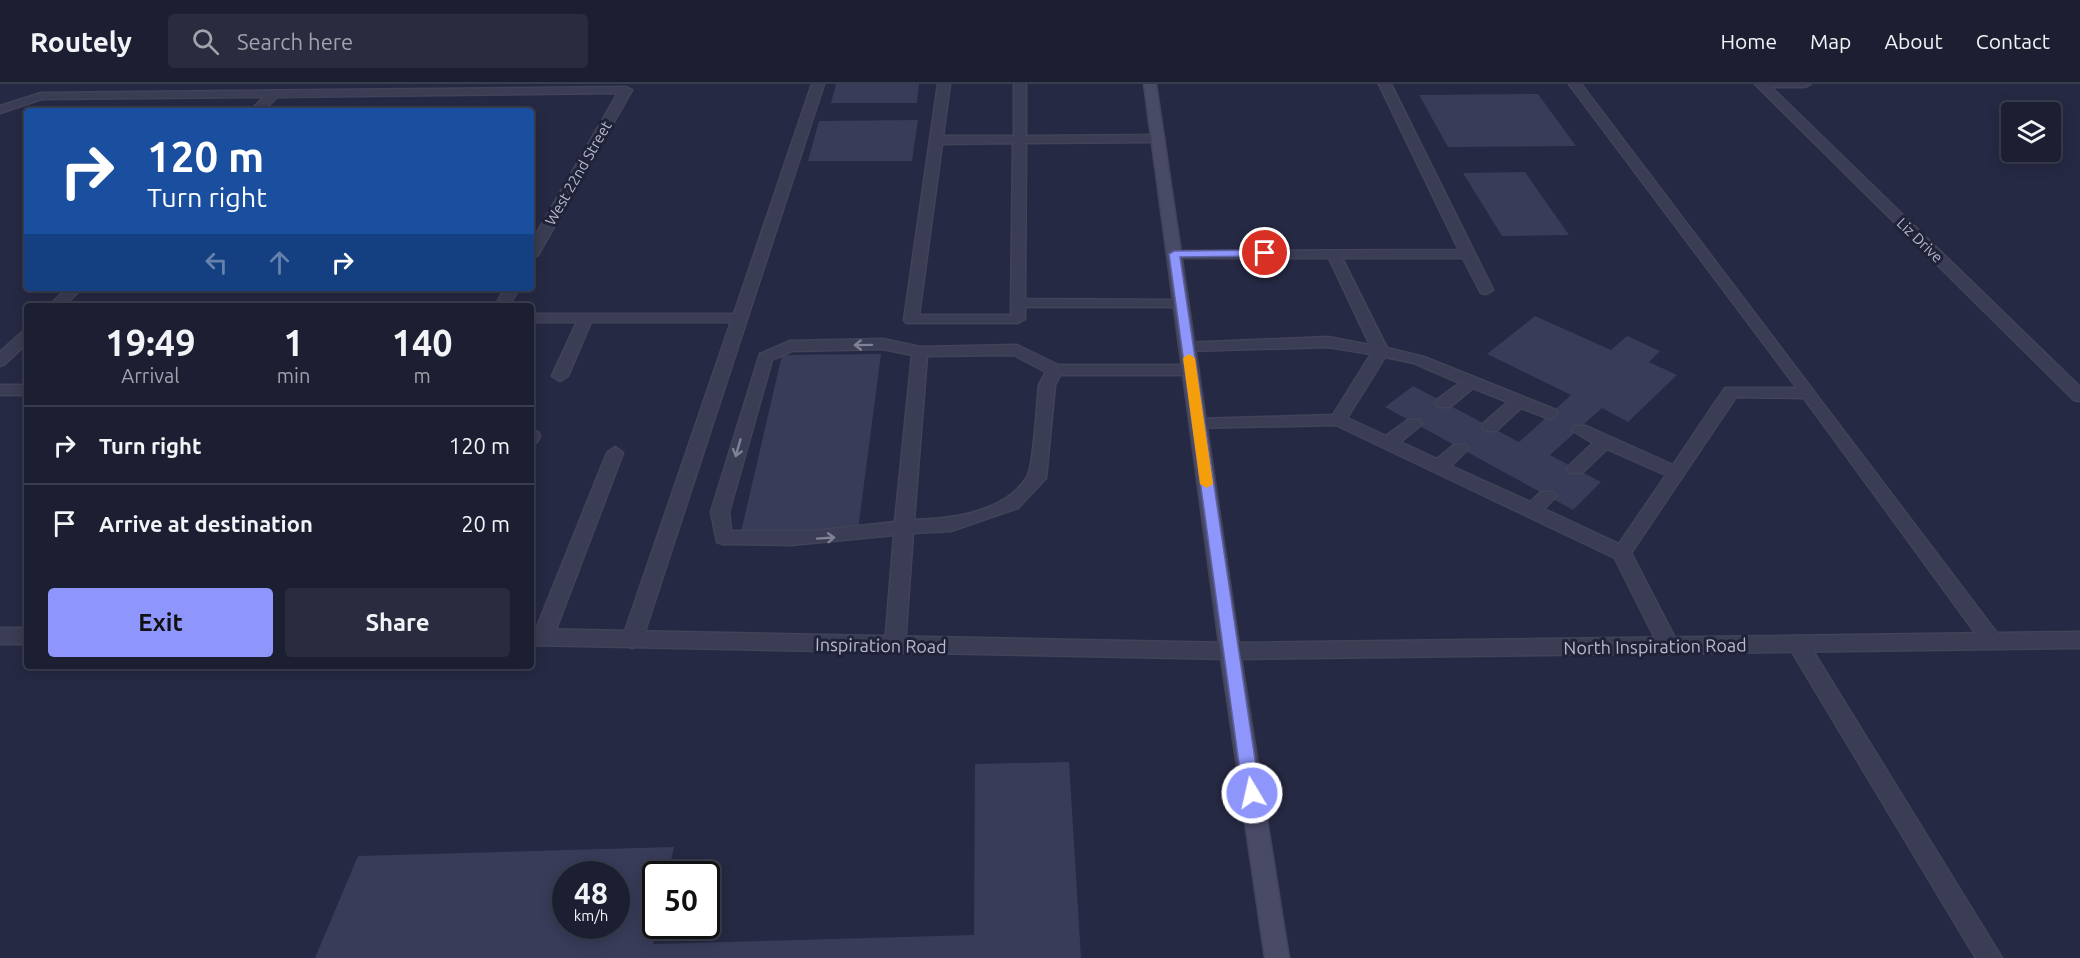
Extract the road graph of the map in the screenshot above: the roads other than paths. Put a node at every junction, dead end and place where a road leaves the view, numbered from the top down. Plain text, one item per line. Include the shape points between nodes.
1 (818, 84) edge
2 (944, 84) edge
3 (1020, 84) edge
4 (1150, 84) edge
5 (1384, 84) edge
6 (1575, 84) edge
7 (1761, 84) edge
8 (1805, 84) edge
9 (275, 93) junction
10 (259, 108) edge
11 (0, 110) edge
12 (1158, 138) junction
13 (1020, 139) junction
14 (936, 140) junction
15 (534, 250) edge
16 (1333, 253) junction
17 (1174, 254) junction
18 (1467, 254) junction
19 (1486, 290) dead end
20 (72, 291) edge
21 (59, 303) edge
22 (1018, 303) junction
23 (1181, 304) junction
24 (534, 318) edge
25 (586, 318) junction
26 (738, 318) junction
27 (24, 337) edge
28 (1187, 346) junction
29 (1381, 351) junction
30 (920, 352) junction
31 (0, 361) edge
32 (1054, 370) junction
33 (1191, 370) junction
34 (560, 376) dead end
35 (1471, 382) junction
36 (0, 390) edge
37 (24, 390) edge
38 (1809, 393) junction
39 (2080, 396) edge
40 (1519, 401) junction
41 (1444, 403) dead end
42 (1550, 414) dead end
43 (1338, 420) junction
44 (1198, 424) junction
45 (1414, 424) dead end
46 (1490, 427) dead end
47 (1580, 430) dead end
48 (1605, 441) junction
49 (1387, 443) junction
50 (1460, 448) dead end
51 (615, 453) dead end
52 (1439, 467) junction
53 (1576, 469) dead end
54 (1676, 473) junction
55 (1547, 496) dead end
56 (1532, 511) junction
57 (904, 527) junction
58 (1622, 553) junction
59 (0, 636) edge
60 (24, 636) edge
61 (537, 637) edge
62 (632, 640) junction
63 (2080, 640) edge
64 (1992, 641) junction
65 (1798, 644) junction
66 (895, 645) junction
67 (1669, 646) junction
68 (1230, 651) junction
69 (1277, 958) edge
70 (1990, 958) edge

1 - 26 street
2 - 14 street
3 - 13 street
4 - 12 main road
5 - 18 street
6 - 38 street
7 - 8 street
7 - 39 street, Liz Drive
9 - 10 street
9 - 11 street via 41,96
9 - 15 street, West 22nd Street via 626,90
12 - 13 street
12 - 17 main road
13 - 14 street
13 - 22 street
14 - 22 street via 911,320 1018,319
16 - 17 street
16 - 18 street
16 - 29 street
17 - 23 main road
18 - 19 street
20 - 21 street
22 - 23 street
23 - 28 main road
24 - 25 street
25 - 26 street
25 - 34 street
26 - 62 street
27 - 31 street
28 - 29 street via 1328,342
28 - 33 main road
29 - 35 street via 1419,360
29 - 43 street
30 - 32 street via 1017,350
30 - 57 street
30 -> 57 street via 883,344 790,346 765,357 720,512 723,537 831,538
32 - 33 street
32 - 57 street via 1047,386 1037,478 1012,504 951,525
33 - 44 main road
35 - 40 street
35 - 41 street
36 - 37 street
38 - 54 street via 1731,392
38 - 64 street
40 - 42 street
40 - 46 street
43 - 44 street
43 - 49 street
44 - 68 main road
45 - 49 street
47 - 48 street
48 - 53 street
48 - 54 street
49 - 52 street
50 - 52 street
51 - 61 street
52 - 56 street
54 - 58 street
55 - 56 street
56 - 58 street
57 - 66 street
58 - 67 street
59 - 60 street
61 - 62 street, Inspiration Road
62 - 66 street, Inspiration Road
63 - 64 street, North Inspiration Road
64 - 65 street, North Inspiration Road
65 - 67 street, North Inspiration Road
65 - 70 street
66 - 68 street, Inspiration Road
67 - 68 street, North Inspiration Road
68 - 69 main road

